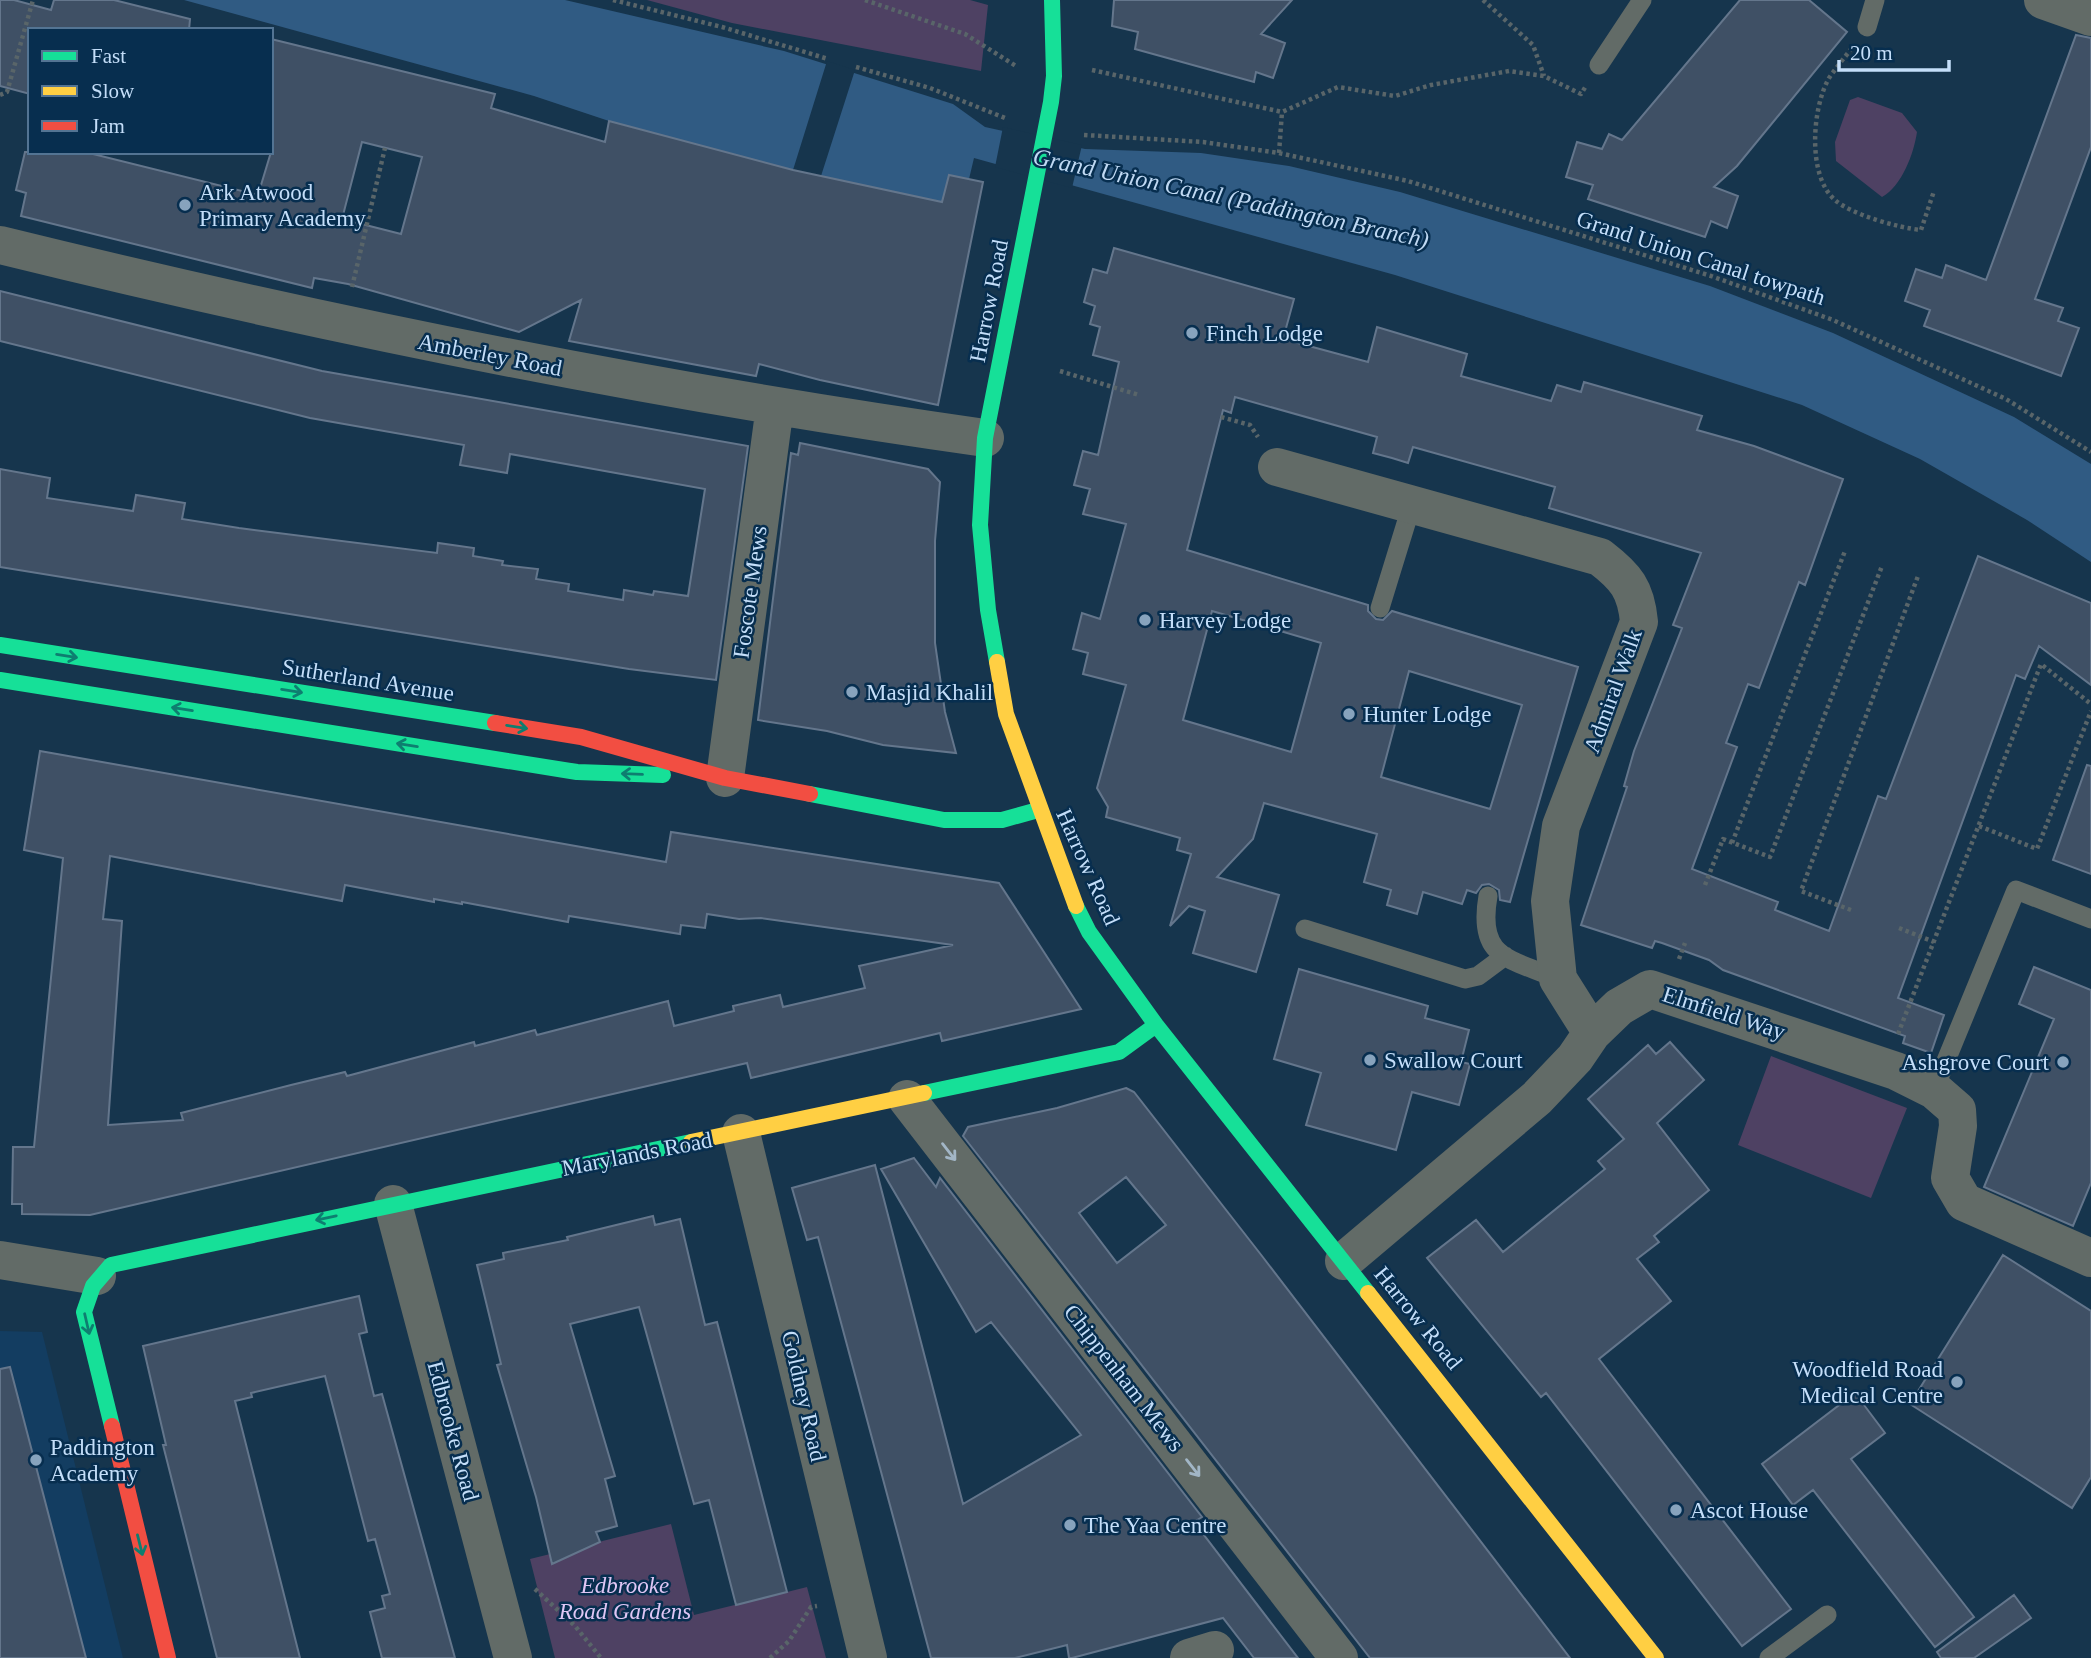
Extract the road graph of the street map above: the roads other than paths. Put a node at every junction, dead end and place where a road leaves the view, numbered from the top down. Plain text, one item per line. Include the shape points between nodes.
1 (1052, 0) edge
2 (1642, 0) edge
3 (1875, 0) edge
4 (2043, 0) edge
5 (2091, 17) edge
6 (1867, 27) road end
7 (1599, 65) road end
8 (0, 245) edge
9 (775, 406) junction
10 (985, 438) junction
11 (1277, 467) dead end
12 (1412, 504) junction
13 (1380, 608) dead end
14 (0, 646) edge
15 (0, 680) edge
16 (725, 778) junction
17 (1038, 810) junction
18 (1488, 896) dead end
19 (2091, 919) edge
20 (1305, 929) dead end
21 (1505, 956) junction
22 (1558, 979) junction
23 (1156, 1025) junction
24 (1592, 1033) junction
25 (1934, 1090) junction
26 (907, 1099) junction
27 (741, 1133) junction
28 (393, 1204) junction
29 (2091, 1258) edge
30 (0, 1260) edge
31 (1344, 1261) junction
32 (104, 1270) junction
33 (1827, 1615) dead end
34 (168, 1658) edge
35 (513, 1658) edge
36 (868, 1658) edge
37 (1339, 1658) edge
38 (1656, 1658) edge
39 (1769, 1658) edge

1 - 10 street, Harrow Road via 1051,102
2 - 7 lane
3 - 6 lane
4 - 5 street
8 - 9 street, Amberley Road via 343,325
9 - 10 street, Amberley Road
9 - 16 street, Foscote Mews
10 - 17 street, Harrow Road via 980,525 988,610 1006,714
11 - 12 street, Admiral Walk
12 - 13 lane
12 - 22 street, Admiral Walk via 1600,557 1622,574 1637,599 1639,622 1561,826 1550,901
14 -> 16 street, Sutherland Avenue via 581,737
16 -> 15 street, Sutherland Avenue via 577,772
16 - 17 street, Sutherland Avenue via 944,820 1002,820
17 - 23 street, Harrow Road via 1088,932
18 - 21 lane via 1486,935 1493,948
19 - 25 lane via 2015,890
20 - 21 lane via 1465,979 1478,976
21 - 22 lane
22 - 24 street, Admiral Walk
23 - 26 street, Marylands Road via 1119,1052
23 - 31 street, Harrow Road
24 - 25 street, Elmfield Way via 1619,1007 1650,989 1885,1067
24 - 31 street, Elmfield Way via 1537,1098
25 - 29 street, Elmfield Way via 1957,1110 1950,1178 1965,1202
26 - 27 street, Marylands Road
26 -> 37 street, Chippenham Mews
27 - 28 street, Marylands Road
27 - 36 street, Goldney Road
28 -> 32 street, Marylands Road
28 - 35 street, Edbrooke Road
30 - 32 street, Marylands Road
31 - 38 street, Harrow Road
32 -> 34 street via 88,1291 84,1312
33 - 39 lane

